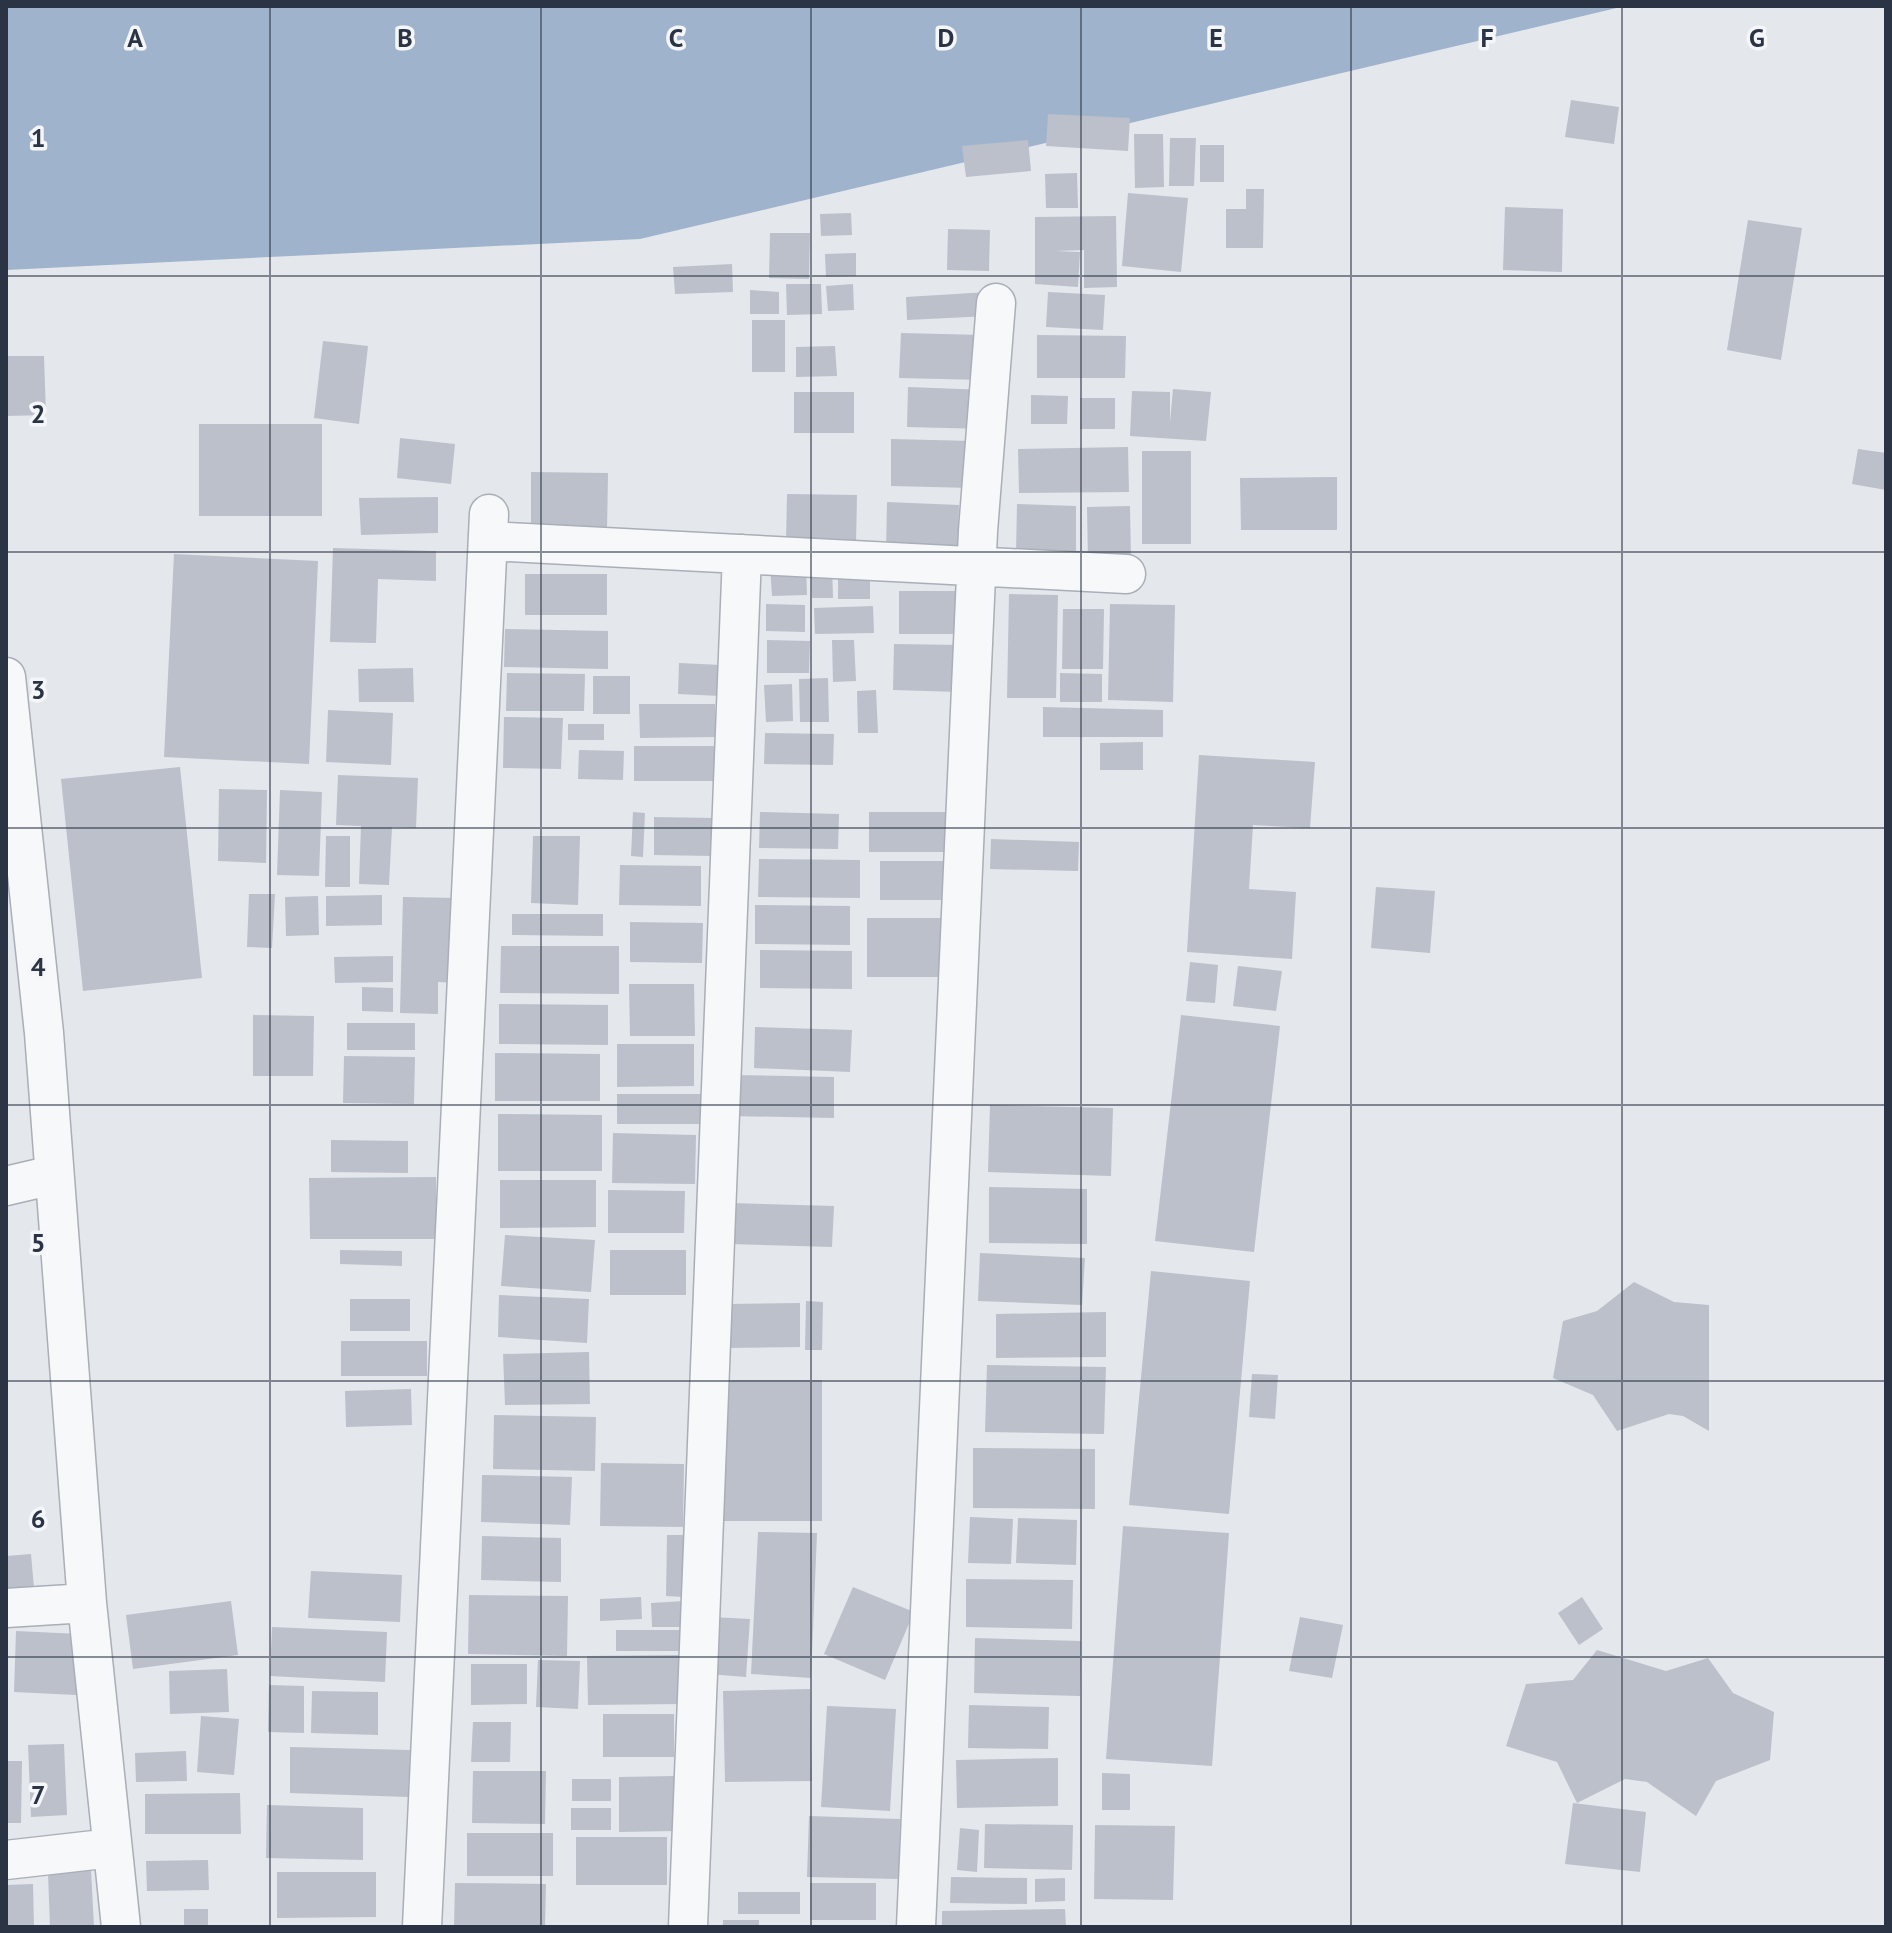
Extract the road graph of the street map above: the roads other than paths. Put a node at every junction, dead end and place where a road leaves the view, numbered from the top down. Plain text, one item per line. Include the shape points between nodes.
1 (996, 303) dead end
2 (742, 554) junction
3 (977, 566) junction
4 (1126, 574) dead end
5 (6, 677) edge
6 (53, 1175) junction
7 (6, 1186) edge
8 (87, 1603) junction
9 (6, 1608) edge
10 (112, 1848) junction
11 (6, 1860) edge
12 (121, 1927) edge
13 (422, 1927) edge
14 (688, 1927) edge
15 (916, 1927) edge

1 - 3 street
2 - 3 street
2 - 13 street via 488,528
2 - 14 street
3 - 4 street
3 - 15 street
5 - 6 street via 44,1033
6 - 7 street
6 - 8 street
8 - 9 street
8 - 10 street
10 - 11 street
10 - 12 street

